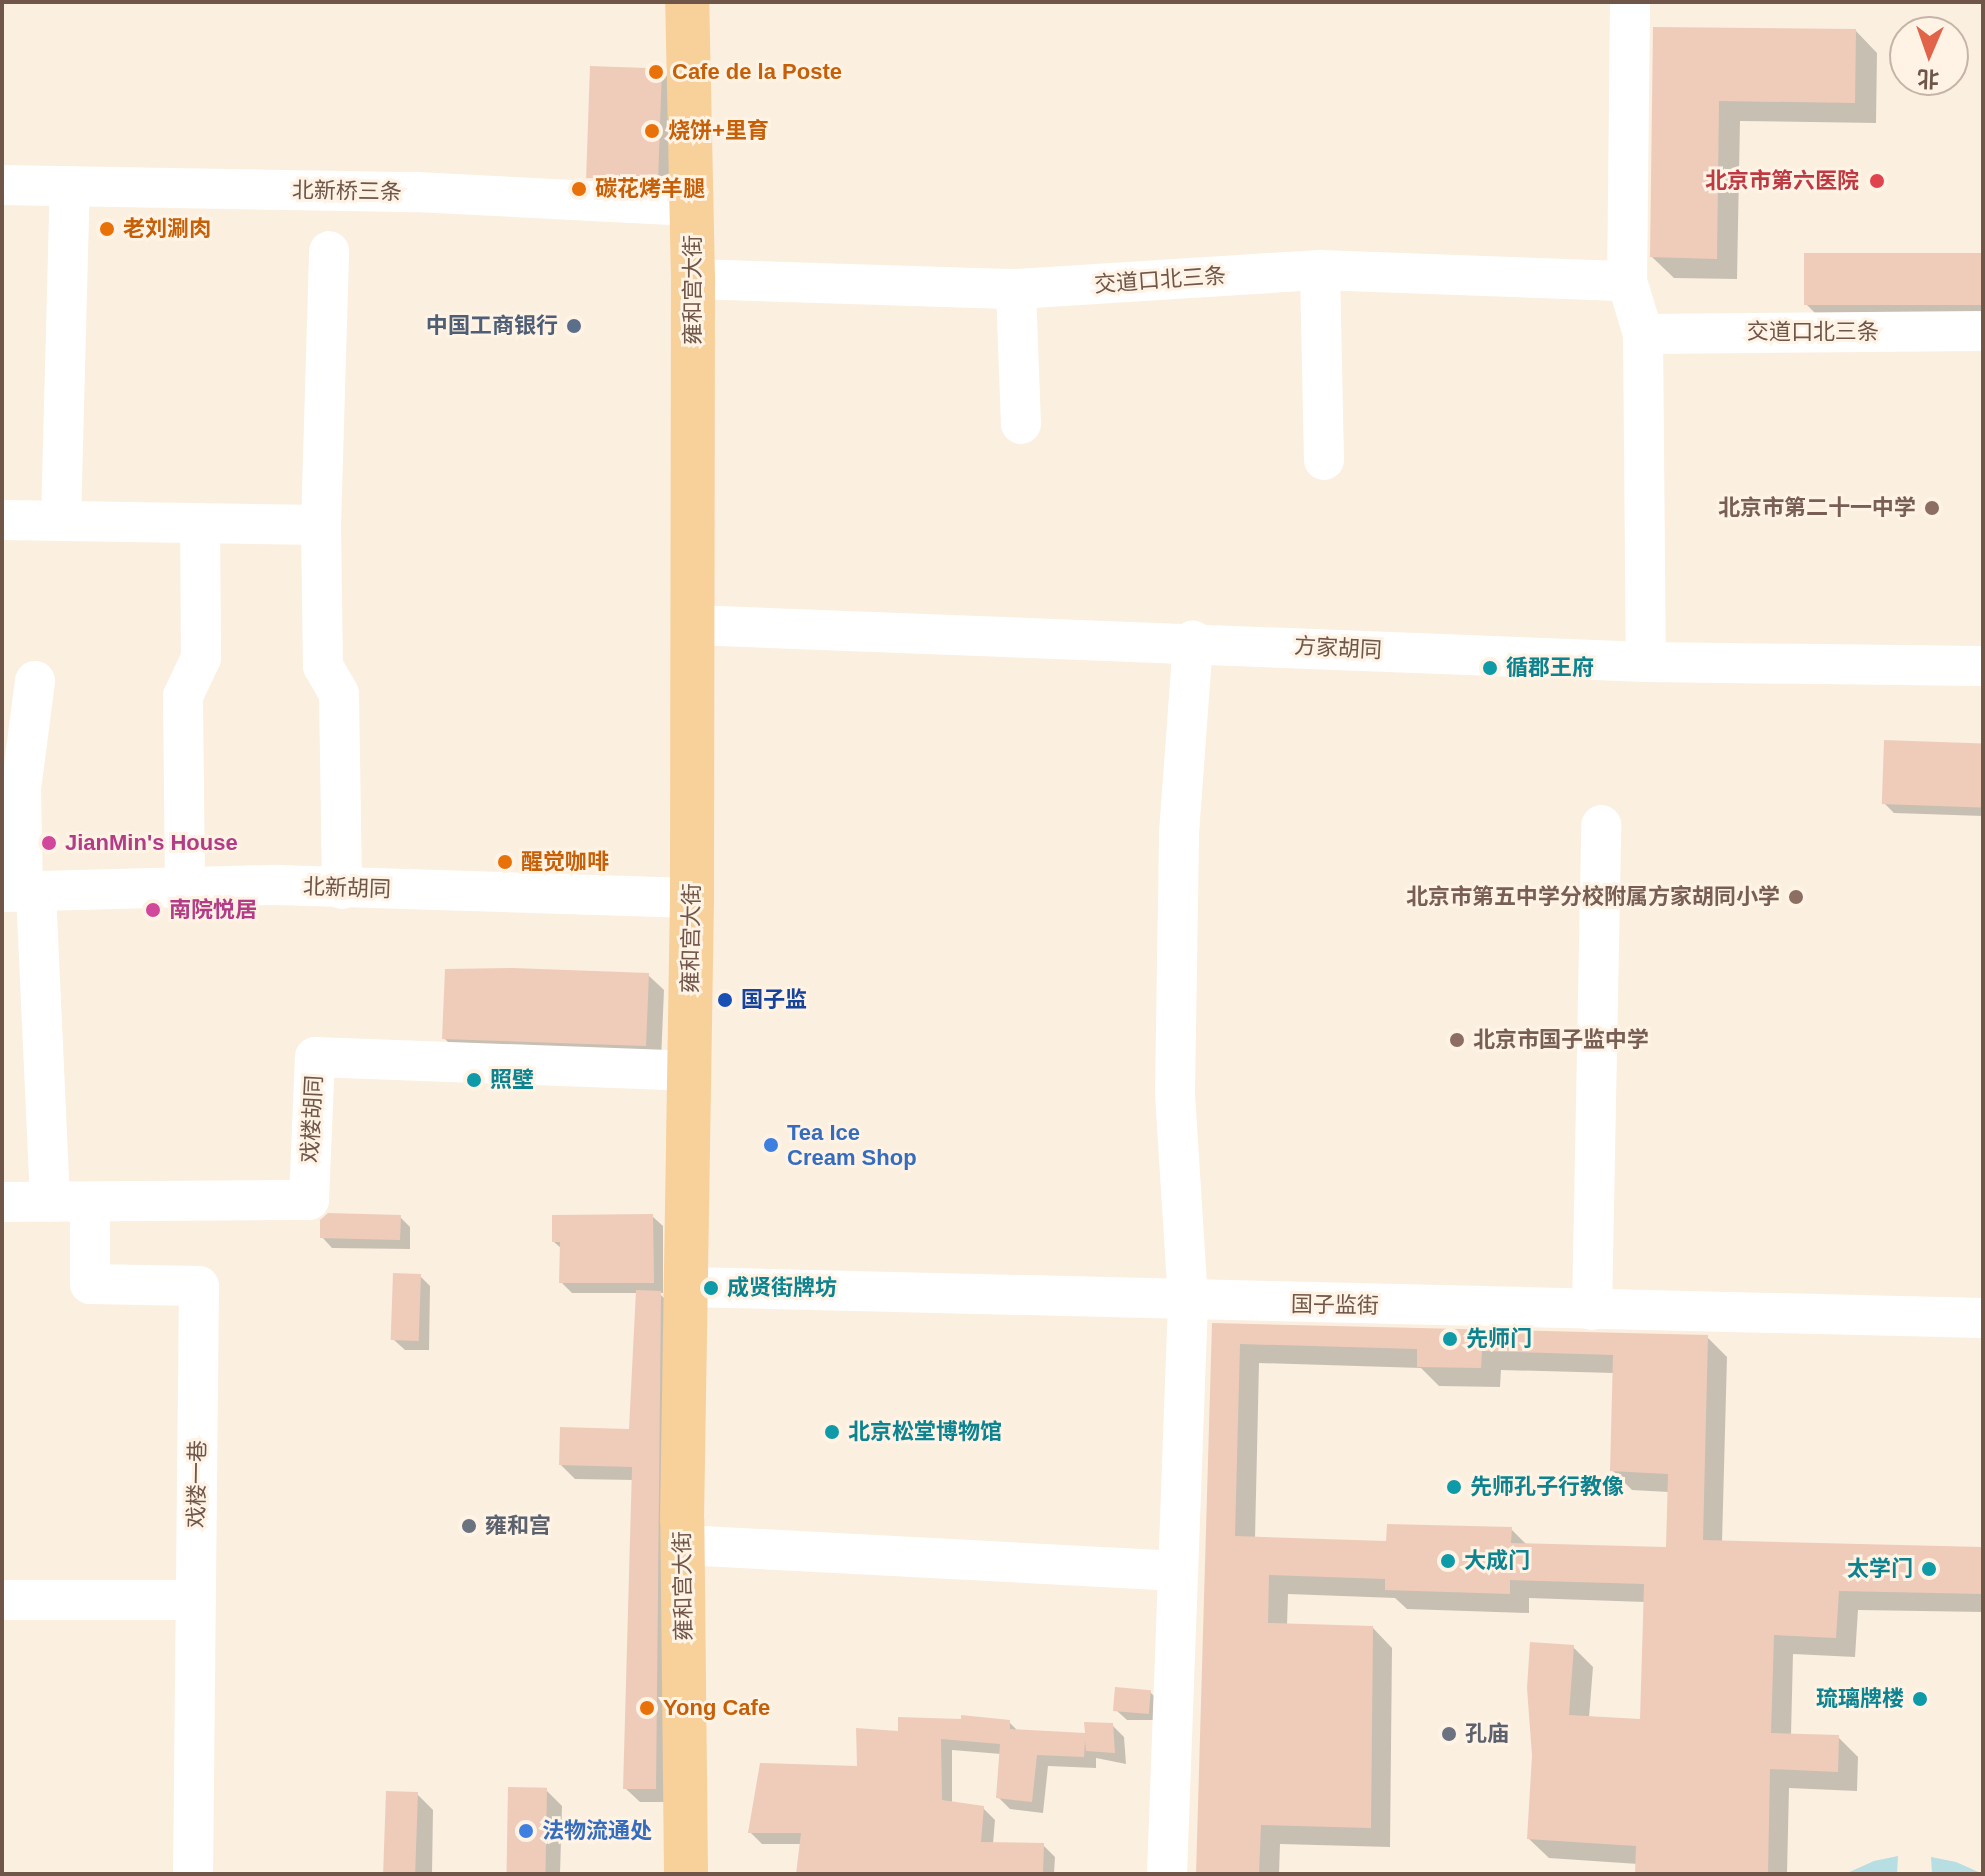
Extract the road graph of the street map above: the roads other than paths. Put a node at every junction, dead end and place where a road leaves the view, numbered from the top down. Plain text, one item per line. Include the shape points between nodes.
1 (687, 2) edge
2 (1630, 2) edge
3 (2, 185) edge
4 (70, 186) junction
5 (692, 206) junction
6 (329, 251) dead end
7 (1320, 270) junction
8 (693, 279) junction
9 (1627, 281) junction
10 (1016, 289) junction
11 (1983, 331) edge
12 (1643, 334) junction
13 (1021, 424) dead end
14 (1324, 460) dead end
15 (2, 520) edge
16 (61, 521) junction
17 (200, 523) junction
18 (321, 525) junction
19 (693, 625) junction
20 (1193, 641) junction
21 (1646, 662) junction
22 (1983, 666) edge
23 (35, 681) dead end
24 (1601, 825) dead end
25 (185, 888) junction
26 (342, 889) junction
27 (20, 892) edge
28 (692, 898) junction
29 (688, 1071) junction
30 (2, 1202) edge
31 (50, 1202) junction
32 (90, 1202) junction
33 (687, 1287) junction
34 (1188, 1301) junction
35 (1592, 1310) junction
36 (1983, 1318) edge
37 (683, 1545) junction
38 (1178, 1571) junction
39 (2, 1600) edge
40 (196, 1600) junction
41 (193, 1874) edge
42 (686, 1874) edge
43 (1167, 1874) edge

1 - 5 main road, 雍和宫大街
2 - 9 street
3 - 4 street, 北新桥三条
4 - 5 street, 北新桥三条 via 416,192
4 - 16 street
5 - 8 main road, 雍和宫大街
6 - 18 street
7 - 9 street, 交道口北三条
7 - 10 street, 交道口北三条
7 - 14 street
8 - 10 street, 交道口北三条
8 - 19 main road, 雍和宫大街
9 - 12 street
10 - 13 street
11 - 12 street, 交道口北三条
12 - 21 street
15 - 16 street
16 - 17 street
17 - 18 street
17 - 25 street via 201,658 183,696
18 - 26 street via 323,666 339,694
19 - 20 street, 方家胡同
19 - 28 main road, 雍和宫大街
20 - 21 street, 方家胡同
20 - 34 street via 1179,833 1175,1092
21 - 22 street, 方家胡同
23 - 27 street via 21,789
24 - 35 street
25 - 26 street, 北新胡同
25 - 27 street, 北新胡同
26 - 28 street, 北新胡同
27 - 31 street
28 - 29 main road, 雍和宫大街
29 - 32 street, 戏楼胡同 via 315,1057 309,1200
29 - 33 main road, 雍和宫大街
30 - 31 street, 戏楼胡同
31 - 32 street, 戏楼胡同
32 - 40 street, 戏楼一巷 via 90,1284 199,1286
33 - 34 street, 国子监街
33 - 37 main road, 雍和宫大街
34 - 35 street, 国子监街
34 - 38 street
35 - 36 street, 国子监街
37 - 38 street
37 - 42 main road, 雍和宫大街
38 - 43 street
39 - 40 street
40 - 41 street, 戏楼一巷

